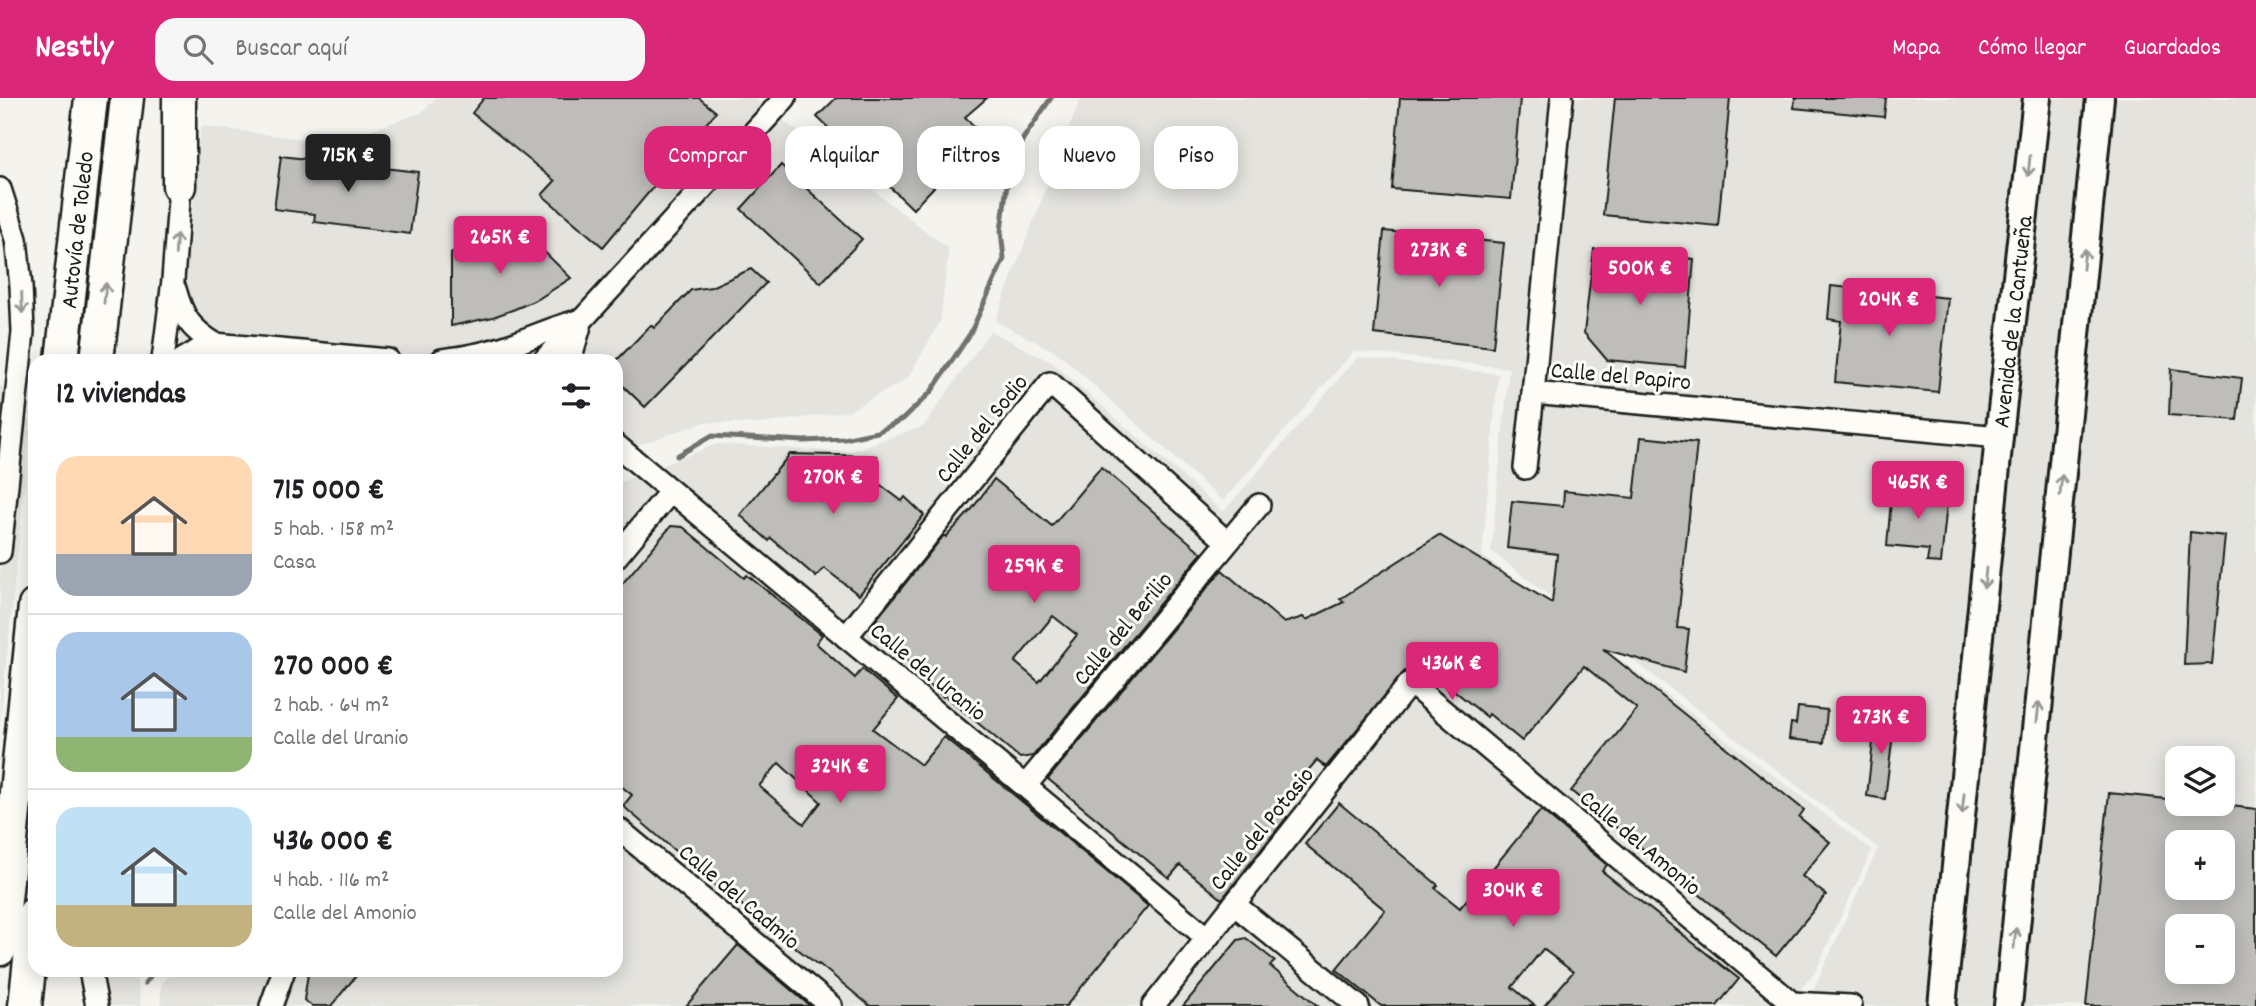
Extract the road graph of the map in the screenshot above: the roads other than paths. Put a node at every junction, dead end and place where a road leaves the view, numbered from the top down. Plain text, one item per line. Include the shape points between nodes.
1 (91, 98) edge
2 (127, 98) edge
3 (179, 98) edge
4 (189, 98) edge
5 (785, 98) edge
6 (1562, 98) edge
7 (2037, 98) edge
8 (2100, 98) edge
9 (179, 186) junction
10 (0, 189) edge
11 (173, 280) junction
12 (582, 320) junction
13 (215, 344) junction
14 (10, 346) edge
15 (63, 354) edge
16 (98, 354) edge
17 (164, 354) edge
18 (192, 354) edge
19 (322, 354) edge
20 (478, 354) edge
21 (550, 354) edge
22 (572, 354) edge
23 (1532, 393) junction
24 (1999, 437) junction
25 (623, 451) edge
26 (1525, 468) dead end
27 (671, 491) junction
28 (1259, 505) dead end
29 (1227, 542) junction
30 (623, 549) edge
31 (0, 552) edge
32 (846, 637) junction
33 (28, 675) edge
34 (1410, 683) joint
35 (1026, 785) junction
36 (623, 833) edge
37 (1234, 904) junction
38 (1207, 938) junction
39 (0, 949) edge
40 (28, 977) edge
41 (86, 977) edge
42 (90, 977) edge
43 (281, 977) edge
44 (1791, 1004) edge
45 (25, 1006) edge
46 (80, 1006) edge
47 (97, 1006) edge
48 (271, 1006) edge
49 (831, 1006) edge
50 (1153, 1006) edge
51 (1358, 1006) edge
52 (1851, 1006) edge
53 (1942, 1006) edge
54 (2008, 1006) edge

1 - 15 highway, Autovía de Toledo
16 -> 2 highway
3 - 9 highway
4 - 9 street
5 - 12 street
6 - 23 street, Calle del Papiro
7 -> 24 main road, Avenida de la Cantueña
54 -> 8 main road
11 -> 9 street
10 -> 14 street via 16,239 21,286
11 - 13 street via 182,314
11 - 17 street
12 - 20 street
12 - 21 street
12 - 22 street
13 - 18 street
13 - 19 street
14 - 31 street
23 - 24 street, Calle del Papiro
23 - 26 street
24 -> 53 main road, Avenida de la Cantueña
25 - 27 street, Calle del Uranio
27 - 30 street
27 - 32 street, Calle del Uranio
28 - 29 street, Calle del Berilio
29 - 32 street, Calle del Sodio via 1051,383
29 - 35 street, Calle del Berilio
32 - 35 street, Calle del Uranio
33 - 39 highway
34 - 37 street, Calle del Potasio
34 - 44 street, Calle del Amonio
35 - 38 street, Calle del Uranio
36 - 49 street, Calle del Cadmio
37 - 38 street, Calle del Potasio
37 - 51 street
38 - 50 street, Calle del Potasio
40 - 45 highway
41 - 46 street
42 - 47 street
43 - 48 street
44 - 52 street, Calle del Amonio

